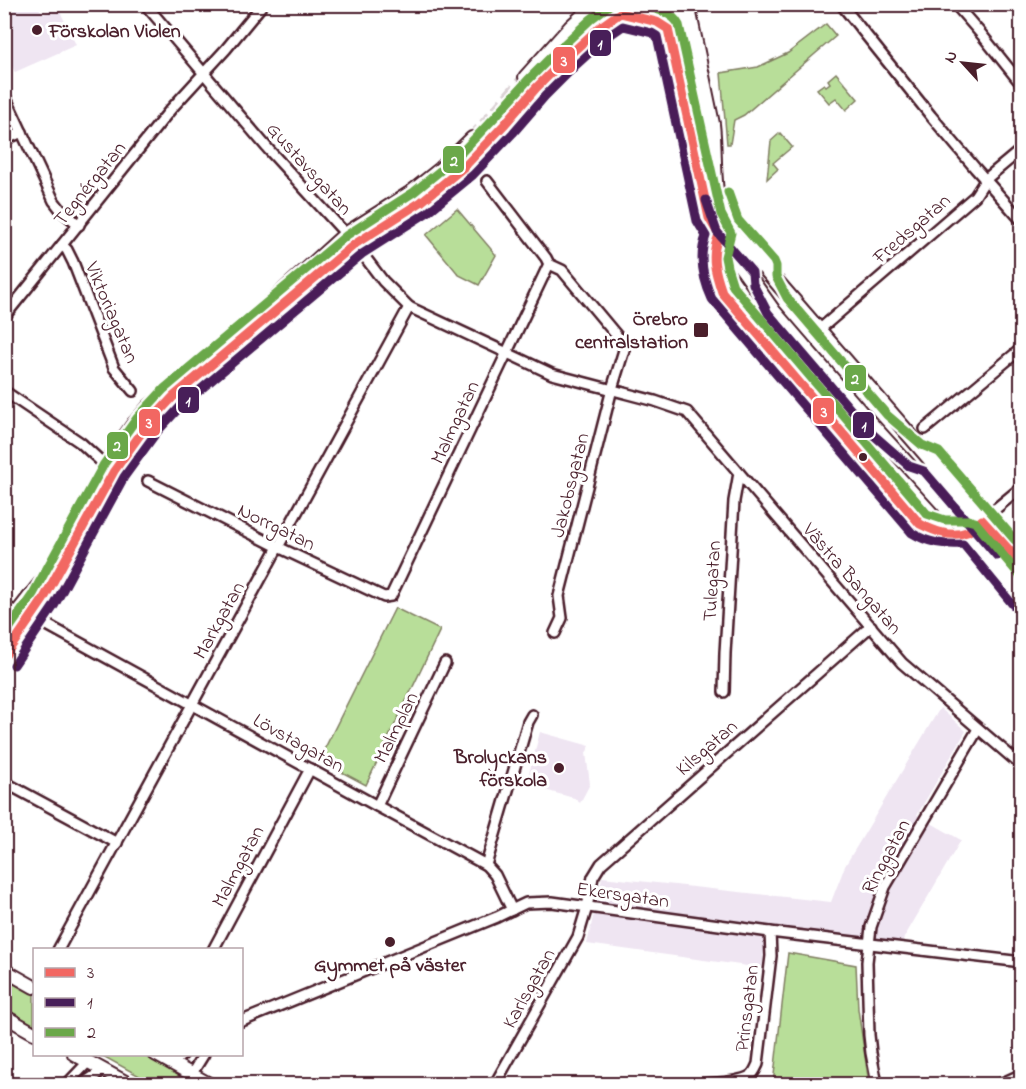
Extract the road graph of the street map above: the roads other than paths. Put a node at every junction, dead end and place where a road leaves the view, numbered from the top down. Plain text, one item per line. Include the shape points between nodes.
1 (145, 4) edge
2 (262, 4) edge
3 (595, 4) edge
4 (632, 4) edge
5 (664, 4) edge
6 (955, 4) edge
7 (685, 6) edge
8 (848, 6) edge
9 (620, 13) junction
10 (668, 29) junction
11 (204, 74) junction
12 (525, 77) tunnel mouth
13 (1022, 85) edge
14 (536, 88) tunnel mouth
15 (4, 94) edge
16 (689, 126) junction
17 (22, 132) junction
18 (472, 138) tunnel mouth
19 (4, 142) edge
20 (714, 144) junction
21 (1022, 149) edge
22 (480, 150) tunnel mouth
23 (986, 179) junction
24 (487, 181) dead end
25 (1022, 221) edge
26 (79, 225) junction
27 (345, 234) junction
28 (355, 244) junction
29 (62, 245) junction
30 (549, 264) junction
31 (409, 307) junction
32 (4, 317) edge
33 (819, 330) junction
34 (1022, 348) edge
35 (506, 352) junction
36 (612, 389) junction
37 (133, 391) dead end
38 (4, 392) edge
39 (668, 405) joint
40 (925, 429) dead end
41 (106, 466) junction
42 (739, 473) junction
43 (148, 481) dead end
44 (1022, 487) edge
45 (982, 520) junction
46 (968, 532) junction
47 (278, 547) junction
48 (1022, 565) edge
49 (391, 596) joint
50 (1022, 597) edge
51 (4, 606) edge
52 (17, 612) junction
53 (49, 626) dead end
54 (871, 626) junction
55 (4, 629) edge
56 (555, 633) dead end
57 (4, 658) edge
58 (445, 663) dead end
59 (724, 692) dead end
60 (192, 705) junction
61 (532, 715) dead end
62 (978, 729) junction
63 (1022, 766) edge
64 (310, 769) junction
65 (4, 782) edge
66 (377, 806) junction
67 (117, 843) junction
68 (486, 865) junction
69 (587, 908) junction
70 (512, 910) junction
71 (770, 932) junction
72 (868, 944) junction
73 (59, 948) edge
74 (214, 948) edge
75 (1022, 962) edge
76 (4, 970) edge
77 (33, 986) edge
78 (4, 1016) edge
79 (243, 1021) edge
80 (33, 1032) edge
81 (158, 1056) edge
82 (181, 1056) edge
83 (203, 1056) edge
84 (90, 1058) edge
85 (172, 1064) junction
86 (103, 1070) junction
87 (1022, 1074) edge
88 (188, 1080) edge
89 (67, 1084) edge
90 (76, 1084) edge
91 (129, 1084) edge
92 (208, 1084) edge
93 (495, 1084) edge
94 (705, 1084) edge
95 (877, 1084) edge
96 (1000, 1084) edge

1 - 11 street, Gustavsgatan
2 - 11 street, Tegnérgatan
3 - 12 main road
4 - 9 main road
5 - 10 main road
6 - 13 street
7 - 20 main road
8 - 23 street via 909,89
9 - 10 main road via 657,22
9 - 14 main road
10 - 16 main road
11 - 26 street, Tegnérgatan via 171,109
11 - 27 street, Gustavsgatan
15 - 17 street
16 - 20 main road via 703,130
16 - 46 main road via 709,218 723,242 773,311
17 - 19 street
17 - 26 street via 54,201
18 - 27 main road via 411,192
20 - 33 main road via 717,200 727,226
21 - 23 street, Fredsgatan
22 - 28 main road via 421,202
23 - 25 street
23 - 33 street, Fredsgatan via 975,196
24 - 30 street
26 - 29 street, Tegnérgatan
27 - 28 street, Gustavsgatan
27 - 41 main road via 149,406 123,437
28 - 31 street, Gustavsgatan
28 - 57 main road via 173,398 147,425 114,471 43,600
29 - 32 street, Tegnérgatan
29 - 37 street, Viktoriagatan via 114,368
30 - 35 street, Malmgatan
30 - 36 street, Jakobsgatan via 562,270 622,342 624,350
31 - 35 street, Gustavsgatan
31 - 47 street, Markgatan
33 - 45 main road
34 - 40 street
35 - 36 street, Gustavsgatan via 552,374
35 - 49 street, Malmgatan
36 - 39 street, Gustavsgatan
36 - 56 street, Jakobsgatan via 559,596 562,618
38 - 41 street via 81,443
39 - 42 street, Västra Bangatan via 687,412
41 - 52 main road via 54,563
42 - 54 street, Västra Bangatan
42 - 59 street, Tulegatan via 734,501
43 - 47 street, Norrgatan
44 - 45 street
45 - 46 main road
45 - 48 main road
46 - 50 main road
47 - 49 street, Norrgatan via 384,597
47 - 60 street, Markgatan
51 - 52 street
52 - 55 main road
53 - 60 street, Lövstagatan
54 - 62 street, Västra Bangatan via 903,663
54 - 69 street, Kilsgatan via 601,864 593,877
58 - 66 street, Malmplan
60 - 64 street, Lövstagatan
60 - 67 street, Markgatan
61 - 68 street
62 - 63 street, Västra Bangatan
62 - 72 street, Ringgatan via 885,887
64 - 66 street, Lövstagatan
64 - 74 street, Malmgatan
65 - 67 street
66 - 68 street, Lövstagatan
67 - 73 street, Markgatan
68 - 70 street, Lövstagatan
69 - 70 street, Ekersgatan via 552,902 526,903
69 - 71 street, Ekersgatan
69 - 93 street, Karlsgatan via 578,937
70 - 79 street, Ekersgatan
71 - 72 street, Ekersgatan
71 - 94 street, Prinsgatan via 771,956 758,1064 750,1077
72 - 75 street, Ekersgatan
72 - 95 street, Ringgatan via 869,1035
76 - 77 main road
78 - 80 main road
81 - 85 main road
82 - 85 street
83 - 88 street
84 - 86 main road
84 - 89 street
85 - 88 main road
86 - 90 street
86 - 91 main road
87 - 96 street
88 - 92 main road

